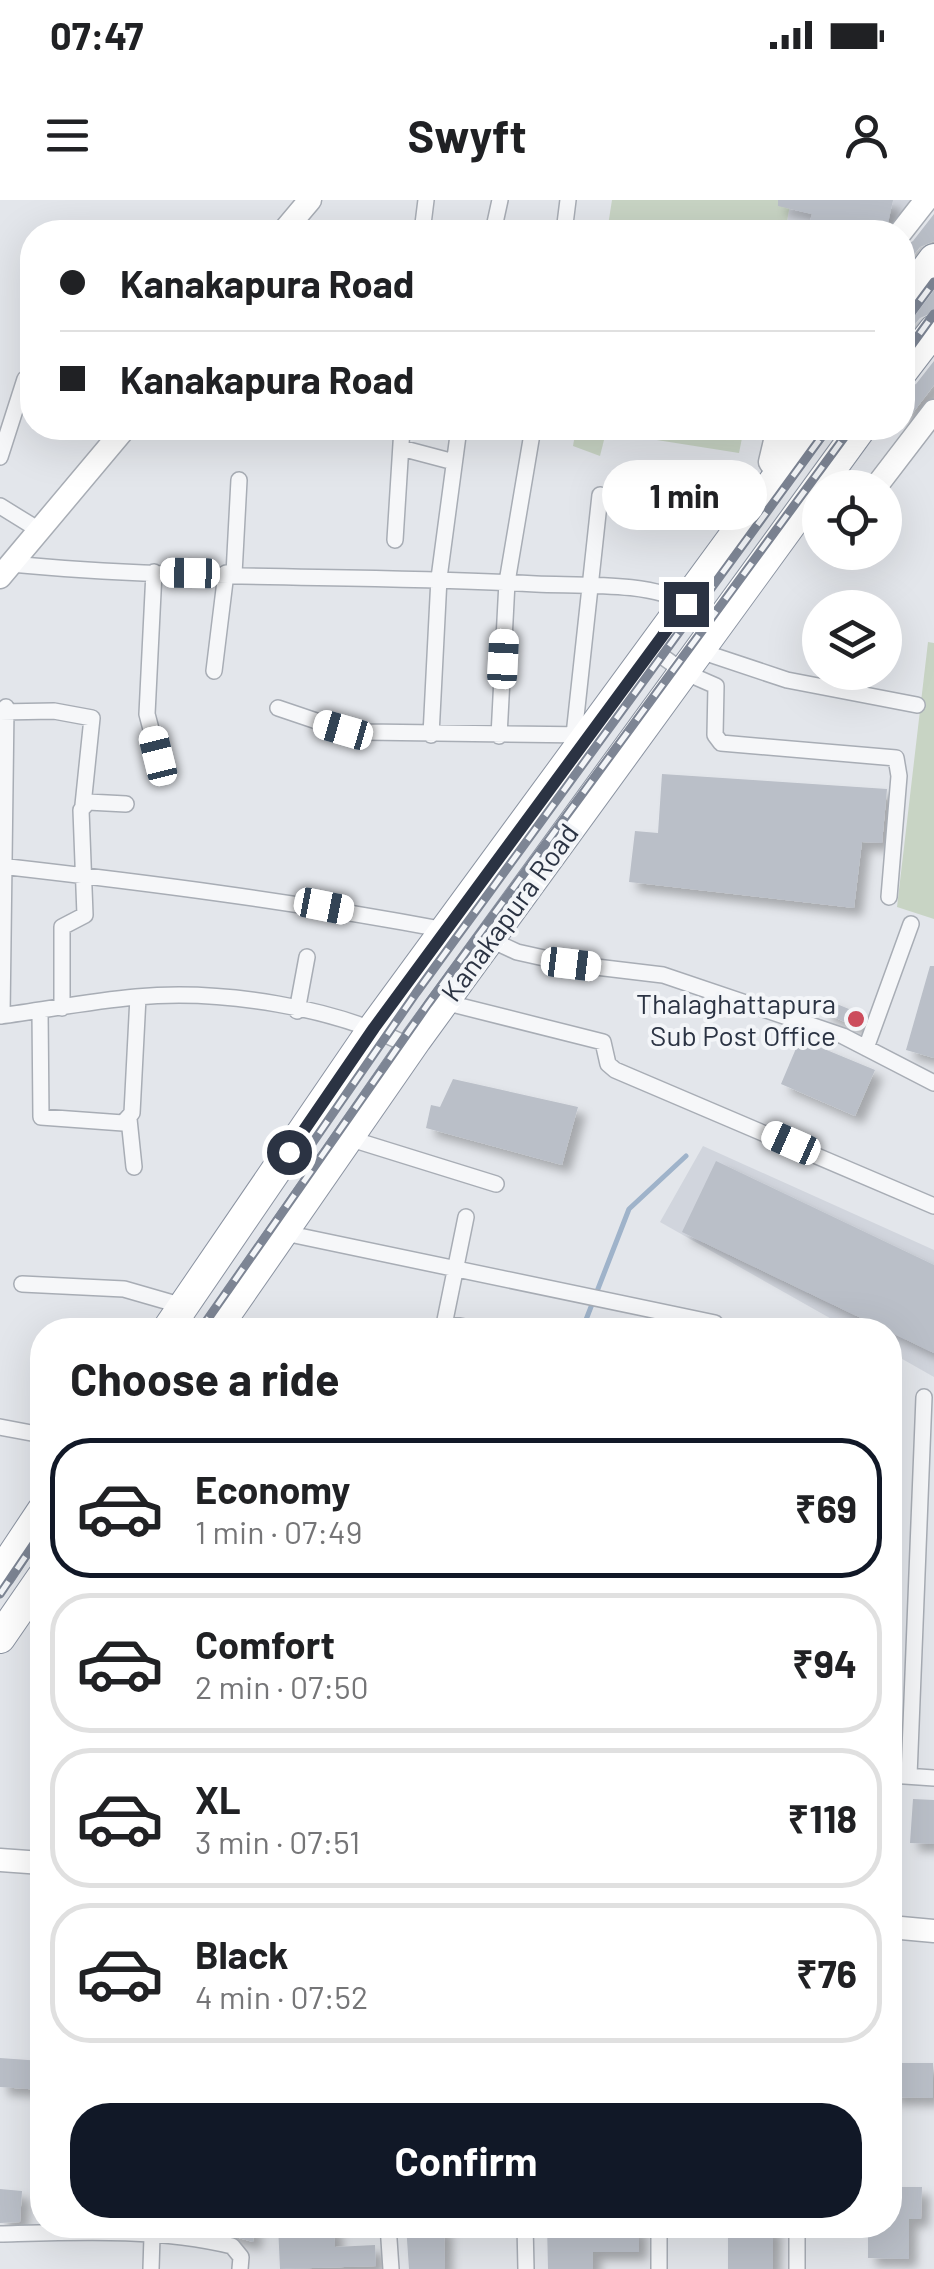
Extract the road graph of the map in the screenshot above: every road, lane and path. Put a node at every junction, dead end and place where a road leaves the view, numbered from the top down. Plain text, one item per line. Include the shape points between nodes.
1 (926, 200) edge
2 (910, 220) edge
3 (934, 259) edge
4 (915, 285) edge
5 (934, 330) edge
6 (915, 355) edge
7 (20, 395) edge
8 (934, 411) edge
9 (915, 436) edge
10 (115, 440) edge
11 (401, 440) edge
12 (457, 440) edge
13 (531, 440) edge
14 (775, 440) edge
15 (806, 440) edge
16 (853, 440) edge
17 (912, 440) edge
18 (401, 448) junction
19 (0, 457) edge
20 (454, 462) junction
21 (834, 470) edge
22 (889, 470) edge
23 (780, 476) junction
24 (239, 480) dead end
25 (600, 495) dead end
26 (0, 506) edge
27 (802, 516) edge
28 (39, 530) junction
29 (395, 540) dead end
30 (5, 570) edge
31 (154, 572) junction
32 (230, 574) junction
33 (439, 578) junction
34 (507, 582) junction
35 (592, 587) junction
36 (686, 604) junction
37 (652, 649) junction
38 (692, 661) junction
39 (214, 671) dead end
40 (917, 706) dead end
41 (278, 708) dead end
42 (4, 710) edge
43 (431, 735) junction
44 (583, 735) junction
45 (500, 736) junction
46 (158, 756) dead end
47 (126, 804) dead end
48 (84, 805) junction
49 (3, 866) edge
50 (83, 877) junction
51 (889, 897) dead end
52 (911, 924) dead end
53 (448, 930) junction
54 (489, 940) junction
55 (307, 957) dead end
56 (138, 997) junction
57 (444, 1002) junction
58 (62, 1008) junction
59 (40, 1011) junction
60 (297, 1011) junction
61 (1, 1016) edge
62 (374, 1028) junction
63 (411, 1047) junction
64 (866, 1048) junction
65 (934, 1083) edge
66 (129, 1120) junction
67 (348, 1138) junction
68 (134, 1167) dead end
69 (496, 1184) dead end
70 (934, 1206) edge
71 (466, 1217) dead end
72 (280, 1232) junction
73 (455, 1266) junction
74 (22, 1284) dead end
75 (175, 1318) edge
76 (223, 1318) edge
77 (445, 1318) edge
78 (696, 1318) edge
79 (924, 1397) dead end
80 (0, 1427) edge
81 (30, 1433) edge
82 (928, 1437) edge
83 (30, 1530) edge
84 (0, 1574) edge
85 (30, 1594) edge
86 (0, 1638) edge
87 (902, 1776) edge
88 (909, 1776) junction
89 (934, 1778) edge
90 (0, 1860) edge
91 (30, 1862) edge
92 (902, 1929) edge
93 (934, 1931) edge
94 (30, 2232) edge
95 (0, 2234) edge
96 (152, 2238) edge
97 (218, 2238) edge
98 (389, 2238) edge
99 (525, 2238) edge
100 (659, 2238) edge
101 (796, 2238) edge
102 (151, 2269) edge
103 (240, 2269) edge
104 (391, 2269) edge
105 (526, 2269) edge
106 (660, 2269) edge
107 (797, 2269) edge

1 - 2 street
3 - 4 highway
5 - 6 highway
7 - 19 street
8 - 9 street
10 - 28 street
11 - 18 street
12 - 20 street
13 - 34 street
14 - 23 street via 770,462
15 - 23 highway, Kanakapura Road
16 - 21 highway, Kanakapura Road
17 - 22 street
18 - 20 street
18 - 29 street
20 - 33 street
23 - 36 highway, Kanakapura Road
24 - 32 street
25 - 35 street
26 - 28 street
27 - 38 highway, Kanakapura Road
28 - 30 street
30 - 31 street
31 - 32 street
31 - 46 street via 147,714
32 - 33 street
32 - 39 street
33 - 34 street
33 - 43 street
34 - 35 street
34 - 45 street
35 - 36 street via 644,591
35 - 44 street
36 - 37 highway, Kanakapura Road
37 - 38 street
37 - 44 highway, Kanakapura Road
38 - 40 street
38 - 51 street via 716,686 715,735 721,742 896,758
38 - 54 highway, Kanakapura Road
41 - 43 street via 343,730
42 - 48 street via 92,718
42 - 49 street
43 - 45 street
44 - 45 street
44 - 53 highway, Kanakapura Road
47 - 48 street
48 - 50 street
49 - 50 street
49 - 61 street
50 - 53 street via 287,899
50 - 58 street via 85,915 62,927
52 - 64 street
53 - 62 highway, Kanakapura Road
54 - 57 highway, Kanakapura Road
54 - 64 street via 571,964 662,975
55 - 60 street
56 - 58 street
56 - 60 street via 205,996
56 - 66 street
57 - 63 highway, Kanakapura Road
57 - 70 street via 604,1042 615,1070
58 - 59 street
59 - 61 street
59 - 66 street via 41,1117
60 - 62 street
62 - 63 street
62 - 75 highway, Kanakapura Road
63 - 67 highway, Kanakapura Road
64 - 65 street
66 - 68 street
67 - 69 street
67 - 72 highway, Kanakapura Road
71 - 73 street
72 - 73 street
72 - 76 highway, Kanakapura Road
73 - 77 street
73 - 78 street
74 - 75 street via 124,1289
79 - 82 street
80 - 81 street
82 - 88 street
83 - 84 highway
85 - 86 highway
87 - 88 street
88 - 89 street
90 - 91 street
92 - 93 street
94 - 95 street
96 - 102 street
97 - 103 street via 241,2258
98 - 104 street
99 - 105 street
100 - 106 street
101 - 107 street

